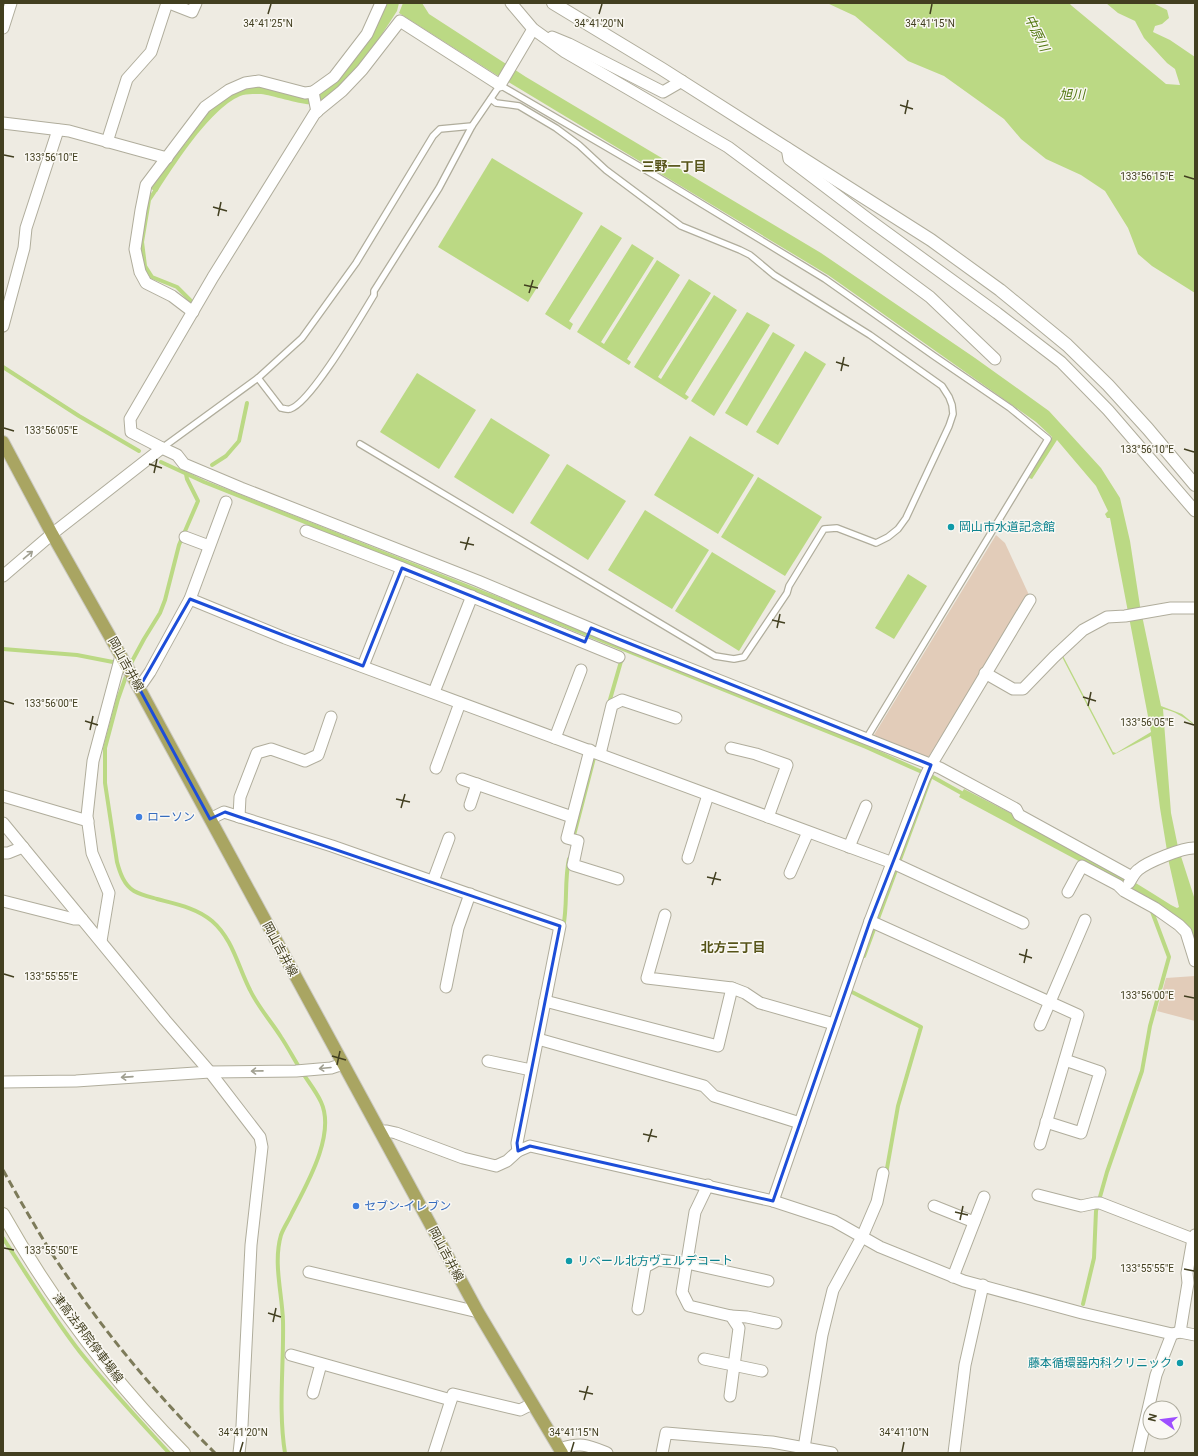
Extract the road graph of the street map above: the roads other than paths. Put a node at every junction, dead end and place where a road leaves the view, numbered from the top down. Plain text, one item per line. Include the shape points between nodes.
1 (11, 3) edge
2 (168, 3) edge
3 (196, 3) edge
4 (381, 3) edge
5 (511, 3) edge
6 (553, 3) edge
7 (3, 28) edge
8 (533, 29) junction
9 (682, 81) junction
10 (501, 83) junction
11 (313, 92) junction
12 (491, 99) junction
13 (317, 112) junction
14 (3, 123) edge
15 (472, 126) junction
16 (58, 130) junction
17 (107, 142) junction
18 (787, 148) junction
19 (167, 158) junction
20 (193, 312) junction
21 (3, 326) edge
22 (995, 359) dead end
23 (258, 378) junction
24 (3, 442) edge
25 (360, 444) dead end
26 (162, 448) junction
27 (1195, 484) edge
28 (226, 502) dead end
29 (1195, 511) edge
30 (306, 531) dead end
31 (52, 534) junction
32 (185, 536) dead end
33 (209, 546) junction
34 (402, 568) junction
35 (3, 576) edge
36 (472, 596) junction
37 (190, 599) junction
38 (1030, 600) dead end
39 (1195, 608) edge
40 (588, 635) junction
41 (619, 657) dead end
42 (121, 661) junction
43 (363, 666) junction
44 (581, 670) dead end
45 (985, 673) junction
46 (137, 683) junction
47 (434, 692) junction
48 (460, 702) junction
49 (331, 717) dead end
50 (676, 718) dead end
51 (555, 738) junction
52 (866, 739) junction
53 (731, 748) dead end
54 (595, 752) junction
55 (436, 768) dead end
56 (928, 771) junction
57 (462, 779) dead end
58 (477, 784) junction
59 (708, 795) junction
60 (3, 796) edge
61 (470, 805) dead end
62 (866, 806) dead end
63 (240, 817) junction
64 (572, 817) junction
65 (768, 817) junction
66 (210, 819) junction
67 (88, 821) junction
68 (3, 823) edge
69 (808, 832) junction
70 (449, 838) dead end
71 (23, 847) junction
72 (849, 847) junction
73 (1195, 848) edge
74 (3, 853) edge
75 (688, 858) dead end
76 (896, 864) junction
77 (790, 873) dead end
78 (618, 879) dead end
79 (433, 881) junction
80 (1128, 884) junction
81 (1068, 892) dead end
82 (470, 894) junction
83 (3, 901) edge
84 (665, 915) dead end
85 (82, 919) junction
86 (1085, 920) dead end
87 (874, 923) junction
88 (1023, 923) dead end
89 (101, 941) junction
90 (1195, 961) edge
91 (446, 987) dead end
92 (732, 988) junction
93 (548, 1002) junction
94 (1048, 1002) junction
95 (834, 1024) junction
96 (1040, 1025) dead end
97 (541, 1040) junction
98 (1065, 1060) junction
99 (488, 1061) dead end
100 (343, 1064) junction
101 (531, 1070) junction
102 (210, 1072) junction
103 (3, 1082) edge
104 (1046, 1122) junction
105 (800, 1123) junction
106 (380, 1131) junction
107 (1040, 1144) dead end
108 (518, 1151) junction
109 (883, 1173) dead end
110 (708, 1185) junction
111 (1038, 1195) dead end
112 (984, 1196) dead end
113 (773, 1201) junction
114 (934, 1206) dead end
115 (3, 1214) edge
116 (974, 1222) junction
117 (862, 1237) junction
118 (1194, 1237) edge
119 (687, 1263) junction
120 (309, 1272) dead end
121 (953, 1277) junction
122 (768, 1281) dead end
123 (983, 1285) junction
124 (638, 1309) dead end
125 (478, 1312) junction
126 (731, 1316) junction
127 (776, 1323) dead end
128 (1176, 1333) junction
129 (1195, 1335) edge
130 (291, 1356) dead end
131 (704, 1359) dead end
132 (321, 1364) junction
133 (734, 1365) junction
134 (762, 1371) dead end
135 (313, 1393) dead end
136 (730, 1396) dead end
137 (451, 1400) junction
138 (532, 1404) junction
139 (804, 1448) junction
140 (561, 1451) edge
141 (184, 1453) edge
142 (238, 1453) edge
143 (434, 1453) edge
144 (607, 1453) edge
145 (662, 1453) edge
146 (832, 1453) edge
147 (954, 1453) edge
148 (1138, 1453) edge

1 - 7 street
2 - 3 street via 192,12
2 - 17 street via 151,52 127,79
4 - 11 street via 367,34 334,78
5 - 8 street
6 - 9 street
8 - 9 street via 569,44 663,92
8 - 10 street
8 - 22 street via 566,52 728,147 930,297
9 - 18 street
10 - 12 lane
10 - 13 street via 400,21 362,70
10 - 52 lane via 825,279 1010,408 1048,440
11 - 13 street
11 - 19 street via 305,93 259,82 245,83 229,90 205,107
12 - 15 lane
12 - 25 lane via 519,106 556,128 606,170 681,226 750,255 774,275 870,335 942,386 952,405 953,414 949,426 906,518 898,529 876,543 837,528 824,529 787,593 744,657 734,659 715,656
13 - 20 street
14 - 16 street
15 - 23 lane via 440,129 433,136 356,263 315,321 302,338
15 - 23 lane via 439,188 336,357 300,402 290,409 280,408
16 - 17 street
16 - 21 street via 26,228 24,248
17 - 19 street
18 - 27 street via 931,240 1000,290 1067,345 1133,412
18 - 29 street via 789,159 1060,362 1108,410
19 - 20 street via 146,185 136,249 140,272 146,283 172,296
20 - 26 street via 130,419 131,432
23 - 26 lane
24 - 31 main road, 岡山吉井線
26 - 31 street
26 - 40 street via 177,455 184,464 478,581
28 - 33 street
30 - 34 street
35 -> 31 street
31 - 42 main road, 岡山吉井線
32 - 33 street
33 - 37 street
34 - 36 street
34 - 43 street
36 - 40 street
36 - 47 street
37 - 43 street via 285,638
37 - 46 street via 150,672
38 - 45 street
39 - 45 street via 1171,608 1107,617 1083,630 1024,689 1013,689
40 - 41 street
40 - 52 street
42 - 46 main road, 岡山吉井線
42 - 67 street via 93,761
43 - 47 street
44 - 51 street
45 - 56 street
46 - 66 main road, 岡山吉井線
47 - 48 street
48 - 51 street
48 - 55 street
49 - 63 street via 318,755 304,761 271,749 257,753 240,797
50 - 54 street via 622,700 612,705
51 - 54 street
52 - 56 street
53 - 65 street via 787,765
54 - 59 street
54 - 64 street
56 - 76 street
56 - 80 street via 940,768 1016,809 1019,815
57 - 58 street
58 - 61 street
58 - 64 street
59 - 65 street
59 - 75 street
60 - 67 street
62 - 72 street
63 - 66 street via 224,812
63 - 79 street
64 - 78 street via 567,838 578,841 574,865
65 - 69 street
66 - 100 main road, 岡山吉井線
67 - 89 street via 92,853 109,893
68 - 71 street
69 - 72 street
69 - 77 street
70 - 79 street
71 - 74 street
71 - 85 street
72 - 76 street
73 - 80 street via 1180,850 1139,869
76 - 87 street
76 - 88 street
79 - 82 street
80 - 81 street via 1118,886 1082,866
80 - 90 street via 1186,932
82 - 91 street via 458,928
82 - 93 street via 560,926
83 - 85 street
84 - 92 street via 647,978
85 - 89 street
86 - 94 street
87 - 94 street
87 - 95 street
89 - 102 street
92 - 93 street via 718,1046
92 - 95 street via 760,1003
93 - 97 street
94 - 96 street
94 - 98 street via 1078,1016
95 - 105 street
97 - 101 street
97 - 105 street via 704,1086 714,1096
98 - 104 street
98 - 104 street via 1100,1072 1082,1133
99 - 101 street
100 -> 102 street via 330,1068 301,1070
100 - 106 main road, 岡山吉井線
101 - 108 street via 517,1142
102 -> 103 street via 76,1081
102 - 142 street via 256,1130 262,1148 252,1245
104 - 107 street
105 - 113 street
106 - 108 street via 396,1133 463,1158 496,1166 507,1161
106 - 125 main road, 岡山吉井線
108 - 110 street via 530,1146
109 - 117 street via 877,1202
110 - 113 street
110 - 119 street via 695,1212
111 - 118 street via 1081,1206 1098,1203
112 - 116 street
113 - 117 street via 834,1221
114 - 116 street
115 - 141 street, 津高法界院停車場線 via 34,1266 66,1312 133,1397
116 - 121 street
117 - 121 street
117 - 139 street via 833,1290 822,1335
118 - 128 street via 1187,1273 1188,1283
119 - 122 street
119 - 124 street via 658,1260 645,1267
119 - 126 street via 682,1292 689,1306
120 - 125 street
121 - 123 street
123 - 128 street via 1082,1313
123 - 147 street via 964,1365
125 - 138 main road, 岡山吉井線
126 - 127 street
126 - 133 street via 739,1328
128 - 129 street
128 - 148 street via 1156,1375
130 - 132 street
131 - 133 street
132 - 135 street
132 - 137 street
133 - 134 street
133 - 136 street
137 - 138 street via 453,1394 520,1410
137 - 143 street
138 - 140 main road, 岡山吉井線
139 - 145 street via 772,1442 666,1433
139 - 146 street
140 - 144 street via 572,1445 586,1445

